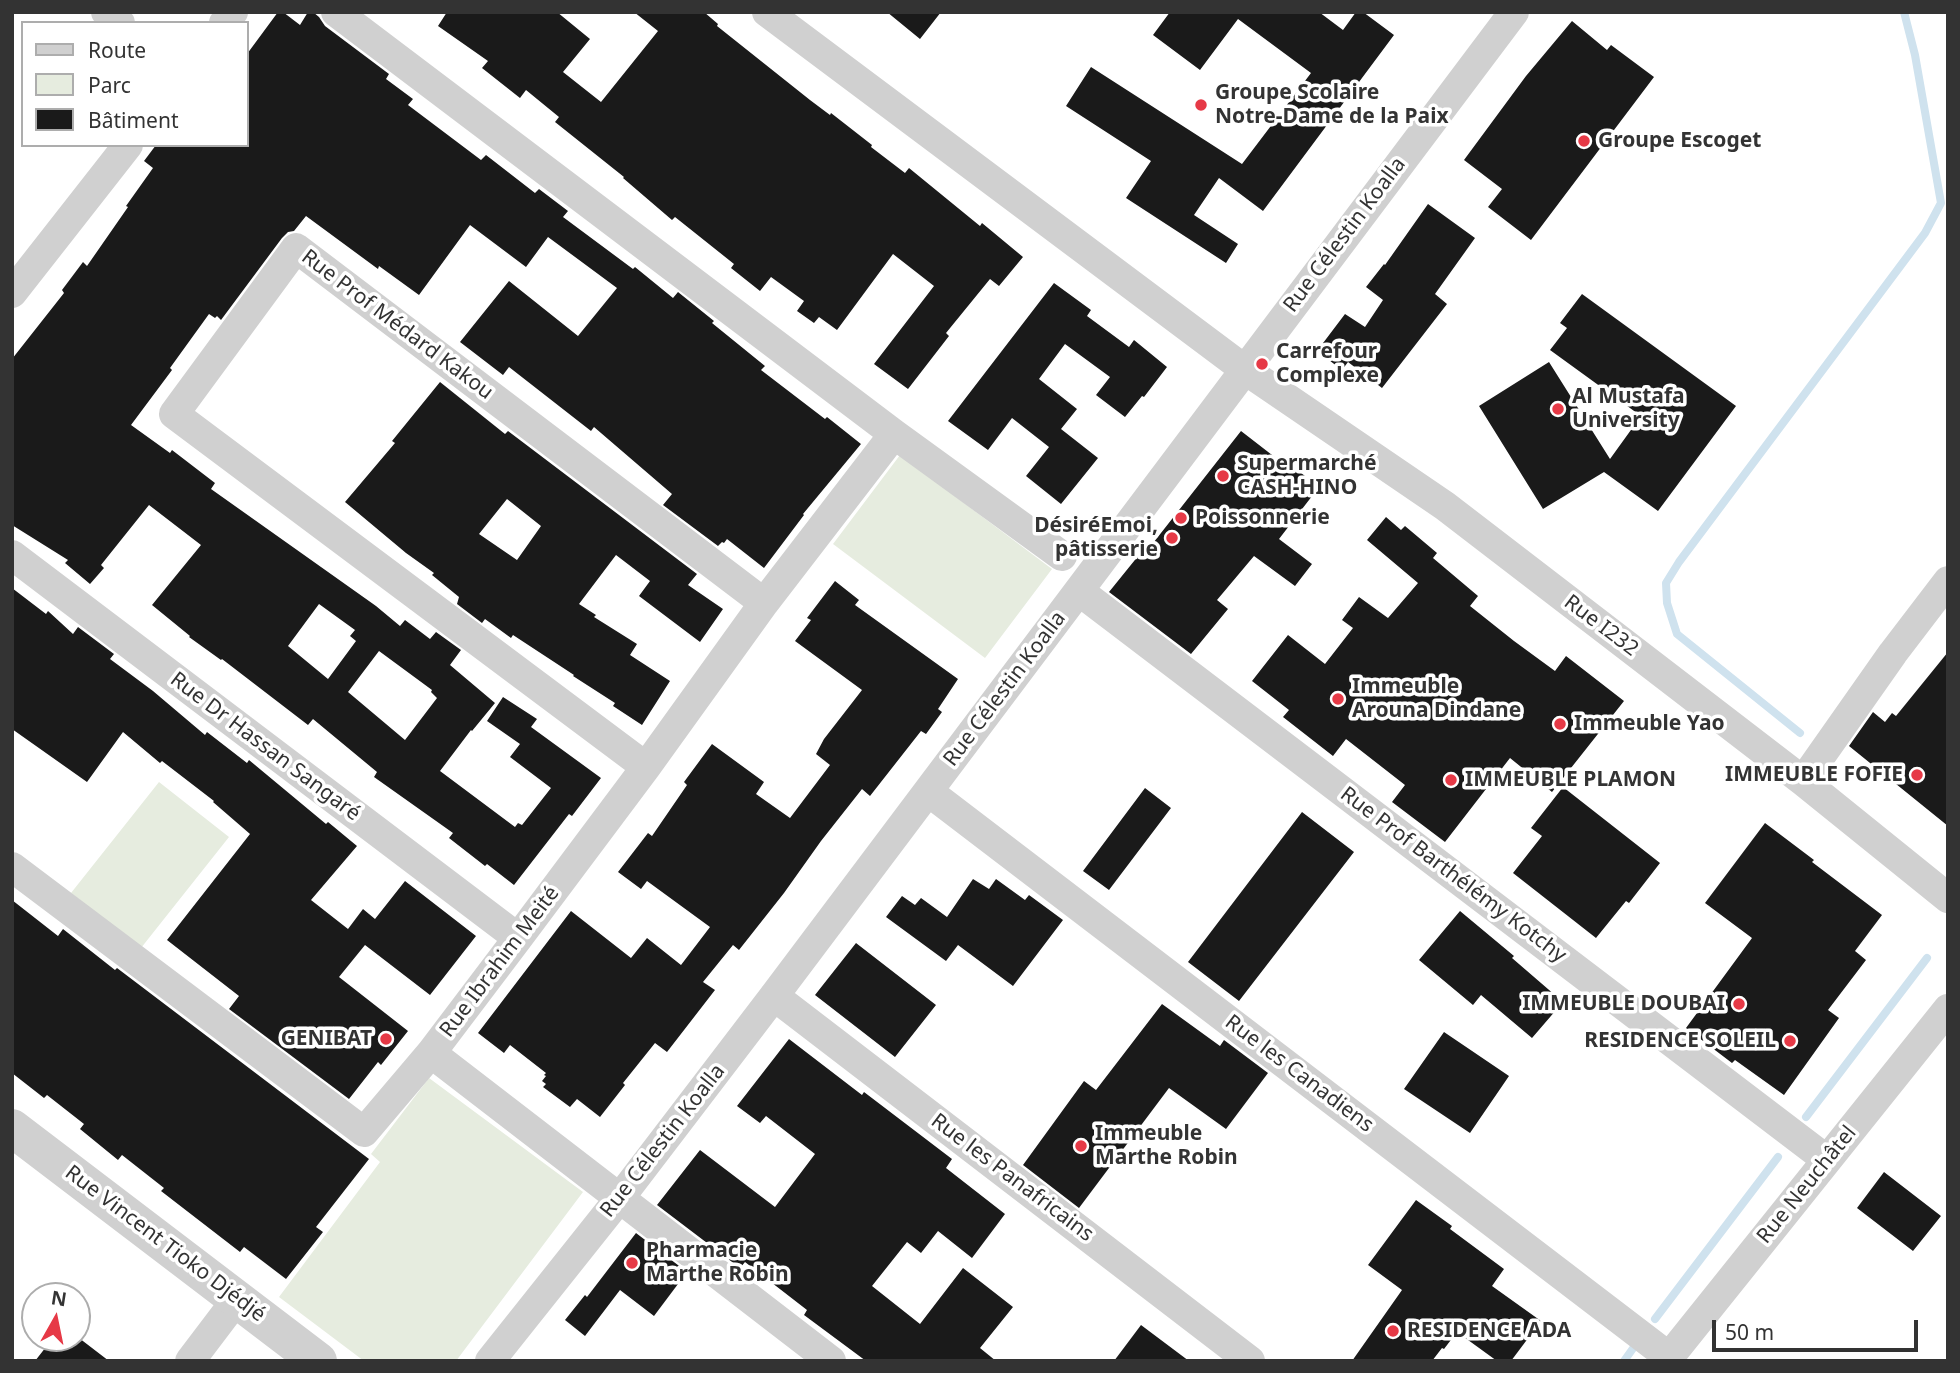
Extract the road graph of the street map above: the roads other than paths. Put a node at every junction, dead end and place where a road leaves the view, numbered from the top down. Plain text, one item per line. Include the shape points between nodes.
1 (336, 12) edge
2 (767, 12) edge
3 (1514, 12) edge
4 (126, 147) edge
5 (12, 293) edge
6 (1244, 369) junction
7 (894, 434) junction
8 (12, 555) edge
9 (1062, 555) dead end
10 (1948, 581) edge
11 (1079, 591) junction
12 (764, 603) junction
13 (646, 767) junction
14 (1802, 781) junction
15 (929, 792) junction
16 (12, 867) edge
17 (1948, 898) edge
18 (519, 938) junction
19 (774, 996) junction
20 (1948, 1009) edge
21 (431, 1053) junction
22 (12, 1128) edge
23 (1827, 1160) junction
24 (619, 1199) junction
25 (237, 1299) junction
26 (1667, 1359) edge
27 (190, 1361) edge
28 (318, 1361) edge
29 (490, 1361) edge
30 (831, 1361) edge
31 (1250, 1361) edge

1 - 7 street
2 - 6 street, Rue I232
3 - 6 street, Rue Célestin Koalla
4 - 5 street
6 - 11 street, Rue Célestin Koalla
6 - 14 street, Rue I232 via 1445,506
7 - 9 street
7 - 12 street, Rue Ibrahim Meité
8 - 18 street, Rue Dr Hassan Sangaré
10 - 14 street
11 - 15 street, Rue Célestin Koalla
11 - 23 street, Rue Prof Barthélémy Kotchy
12 - 13 street, Rue Ibrahim Meité
12 - 13 street, Rue Prof Médard Kakou via 296,248 174,414
13 - 18 street, Rue Ibrahim Meité
14 - 17 street, Rue I232
15 - 19 street, Rue Célestin Koalla
15 - 26 street, Rue les Canadiens
16 - 21 street, Rue Ibrahim Meité via 364,1132
18 - 21 street, Rue Ibrahim Meité
19 - 24 street, Rue Célestin Koalla
19 - 31 street, Rue les Panafricains
20 - 23 street, Rue Neuchâtel
21 - 24 street
22 - 25 street, Rue Vincent Tioko Djédjé
23 - 26 street, Rue Neuchâtel
24 - 29 street, Rue Célestin Koalla
24 - 30 street
25 - 27 street
25 - 28 street, Rue Vincent Tioko Djédjé

